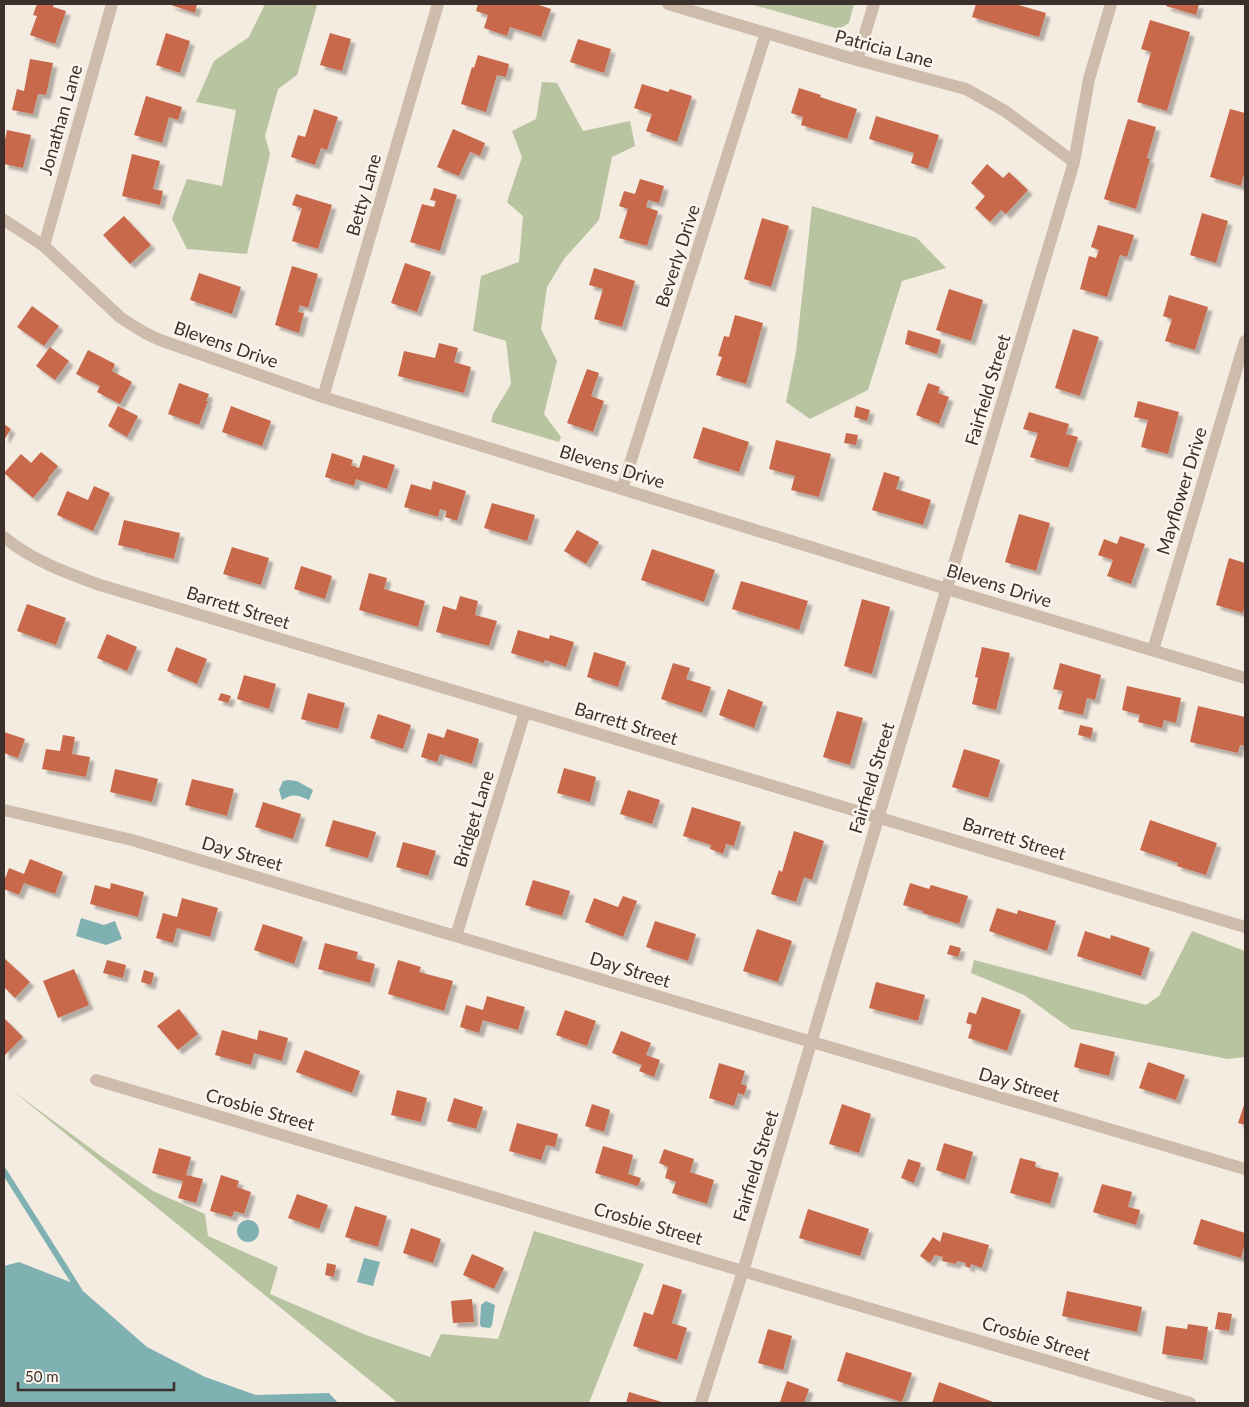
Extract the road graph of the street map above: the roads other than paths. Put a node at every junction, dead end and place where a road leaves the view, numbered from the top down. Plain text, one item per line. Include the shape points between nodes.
1 (112, 4) edge
2 (438, 4) edge
3 (668, 4) edge
4 (874, 4) edge
5 (1111, 4) edge
6 (766, 33) junction
7 (857, 60) junction
8 (1074, 162) junction
9 (4, 220) edge
10 (44, 246) junction
11 (1245, 341) edge
12 (323, 397) junction
13 (622, 489) junction
14 (4, 537) edge
15 (947, 590) junction
16 (1153, 650) junction
17 (1245, 678) edge
18 (525, 712) junction
19 (4, 810) edge
20 (879, 817) junction
21 (1245, 926) edge
22 (456, 936) junction
23 (812, 1042) junction
24 (96, 1080) dead end
25 (1245, 1169) edge
26 (744, 1271) junction
27 (701, 1403) edge
28 (1190, 1403) edge

1 - 10 street, Jonathan Lane
2 - 12 street, Betty Lane
3 - 6 street, Patricia Lane
4 - 7 street
5 - 8 street, Fairfield Street via 1089,79
6 - 7 street, Patricia Lane
6 - 13 street, Beverly Drive
7 - 8 street, Patricia Lane via 966,89 1005,111
8 - 15 street, Fairfield Street
9 - 10 street, Blevens Drive
10 - 12 street, Blevens Drive via 121,318 145,333
11 - 16 street, Mayflower Drive
12 - 13 street, Blevens Drive
13 - 15 street, Blevens Drive
14 - 18 street, Barrett Street via 54,567 100,585
15 - 16 street, Blevens Drive
15 - 20 street, Fairfield Street
16 - 17 street, Blevens Drive
18 - 20 street, Barrett Street
18 - 22 street, Bridget Lane
19 - 22 street, Day Street via 132,840
20 - 21 street, Barrett Street
20 - 23 street, Fairfield Street
22 - 23 street, Day Street
23 - 25 street, Day Street
23 - 26 street, Fairfield Street
24 - 26 street, Crosbie Street
26 - 27 street, Fairfield Street
26 - 28 street, Crosbie Street

